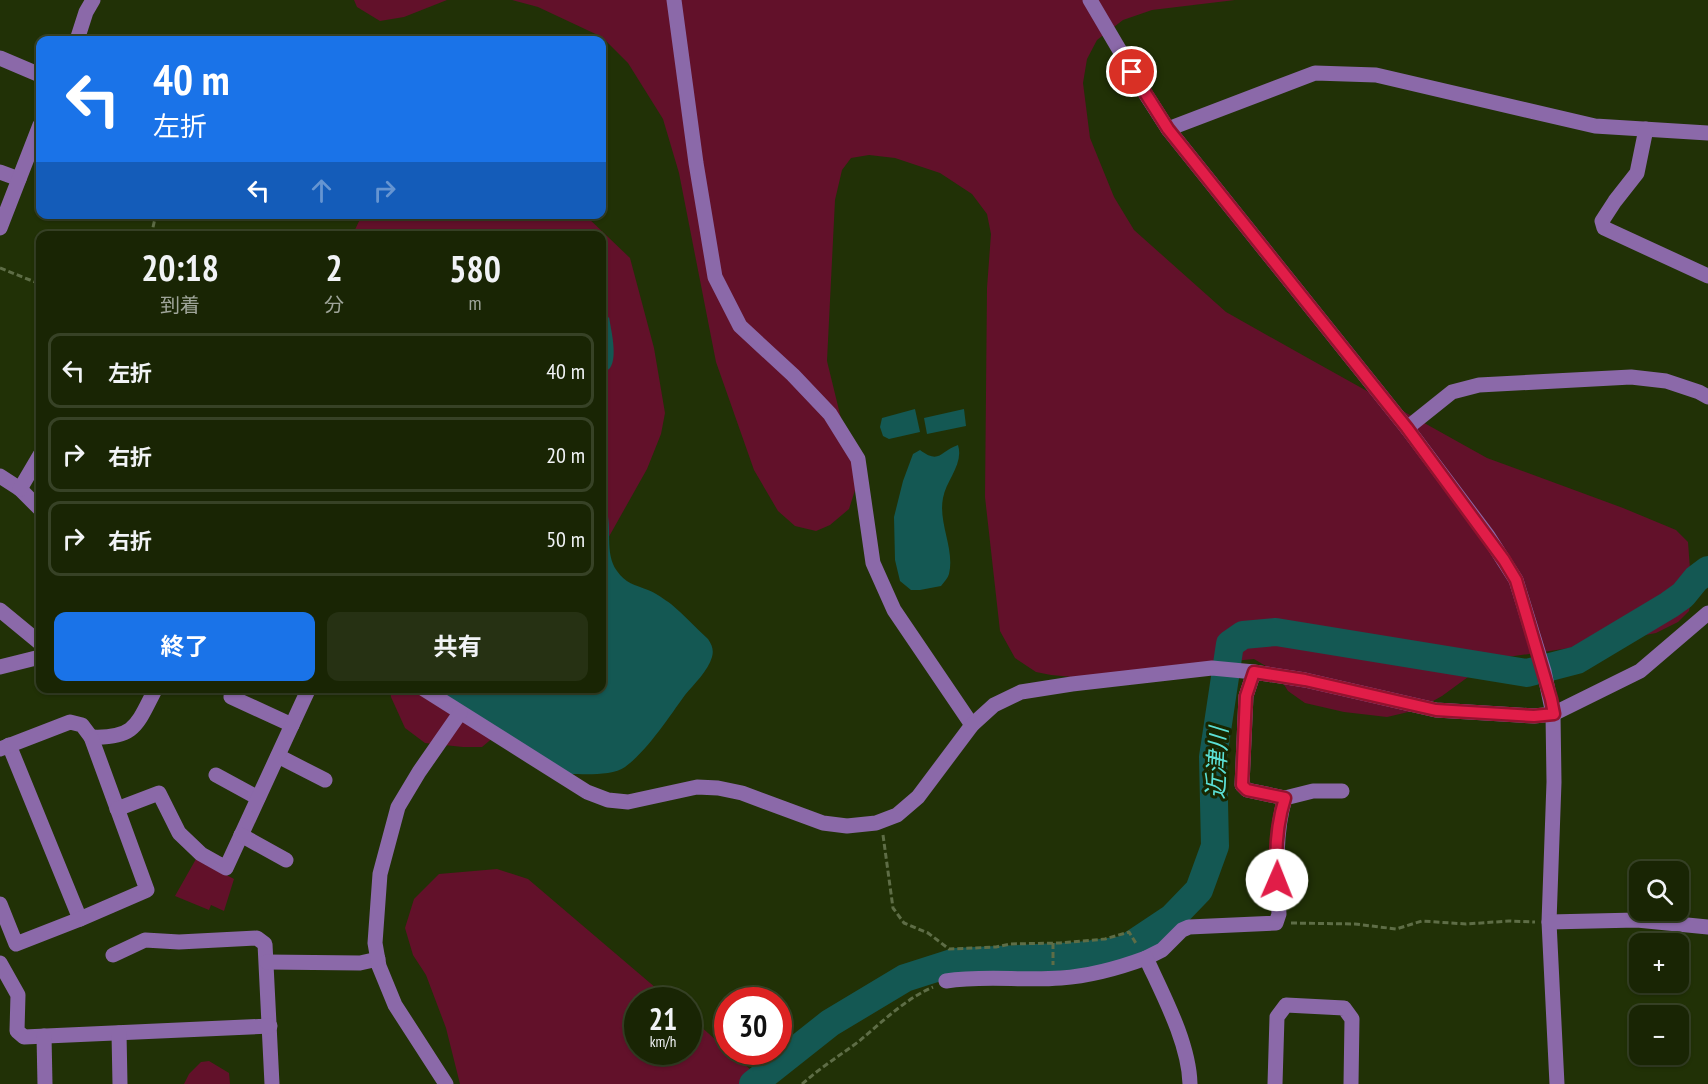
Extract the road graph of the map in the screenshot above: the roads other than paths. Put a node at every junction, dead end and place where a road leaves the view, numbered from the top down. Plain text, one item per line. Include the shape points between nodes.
1 (93, 0) edge
2 (674, 0) edge
3 (1090, 0) edge
4 (78, 36) edge
5 (0, 58) edge
6 (36, 73) edge
7 (1168, 129) junction
8 (1646, 129) junction
9 (1708, 134) edge
10 (36, 135) edge
11 (0, 172) edge
12 (19, 179) junction
13 (0, 228) edge
14 (1708, 276) edge
15 (1708, 397) edge
16 (1407, 428) junction
17 (36, 462) edge
18 (0, 476) edge
19 (20, 489) junction
20 (36, 505) edge
21 (0, 610) edge
22 (1708, 613) edge
23 (36, 641) edge
24 (36, 658) edge
25 (0, 667) edge
26 (1254, 672) junction
27 (153, 693) edge
28 (307, 693) edge
29 (430, 693) edge
30 (231, 697) dead end
31 (1552, 706) junction
32 (460, 713) junction
33 (292, 725) junction
34 (972, 725) junction
35 (92, 737) junction
36 (4, 747) edge
37 (278, 756) junction
38 (216, 775) dead end
39 (325, 780) dead end
40 (1342, 791) dead end
41 (258, 798) junction
42 (1285, 798) junction
43 (117, 809) junction
44 (241, 835) junction
45 (286, 860) dead end
46 (0, 904) edge
47 (80, 918) junction
48 (1549, 922) junction
49 (1708, 927) edge
50 (16, 944) junction
51 (113, 955) dead end
52 (1146, 958) junction
53 (378, 959) junction
54 (0, 962) edge
55 (267, 962) junction
56 (946, 981) road end
57 (270, 1026) junction
58 (119, 1033) junction
59 (44, 1036) junction
60 (45, 1084) edge
61 (120, 1084) edge
62 (272, 1084) edge
63 (446, 1084) edge
64 (1190, 1084) edge
65 (1275, 1084) edge
66 (1351, 1084) edge
67 (1557, 1084) edge

1 - 4 street
2 - 34 street via 715,277 740,326 830,414 858,459 873,562 894,610
3 - 7 street
5 - 6 street
7 - 8 street via 1315,73 1376,75 1595,126
7 - 16 street
8 - 9 street
8 - 14 street via 1638,173 1602,221 1604,228
10 - 12 street
11 - 12 street
12 - 13 street
15 - 16 street via 1666,381 1631,377 1479,385 1452,392
16 - 31 street via 1516,580
17 - 19 street
18 - 19 street
19 - 20 street
21 - 23 street
22 - 31 street via 1640,671
24 - 25 street
26 - 31 street via 1436,710 1534,716
26 - 34 street via 1212,668 1021,692 994,705
26 - 42 street via 1246,696 1242,785 1247,790
27 - 35 street via 138,723 125,734
28 - 33 street
29 - 32 street
30 - 33 street
31 - 48 street via 1554,782
32 - 34 street via 587,792 608,800 628,802 697,786 718,788 823,823 847,826 876,823 897,815 918,797
32 - 53 street via 398,807 380,874 375,943
33 - 37 street
35 - 36 street via 82,725 70,722
35 - 43 street
36 - 47 street
37 - 39 street
37 - 41 street
38 - 41 street
40 - 42 street via 1313,791
41 - 44 street
42 - 52 street via 1276,862 1276,922 1189,927
43 - 44 street via 159,793 179,833 201,854 226,868
43 - 47 street via 147,890
44 - 45 street
46 - 50 street
47 - 50 street
48 - 49 street via 1637,920
48 - 67 street
50 - 54 street
51 - 55 street via 145,940 257,938 265,944
52 - 56 street via 1087,975
52 - 64 street via 1185,1050
53 - 55 street via 360,963
53 - 63 street via 394,1005
54 - 59 street via 18,995 16,1031 24,1037
55 - 57 street
57 - 58 street
57 - 62 street
58 - 59 street
58 - 61 street
59 - 60 street
65 - 66 street via 1277,1017 1286,1005 1344,1008 1352,1019

